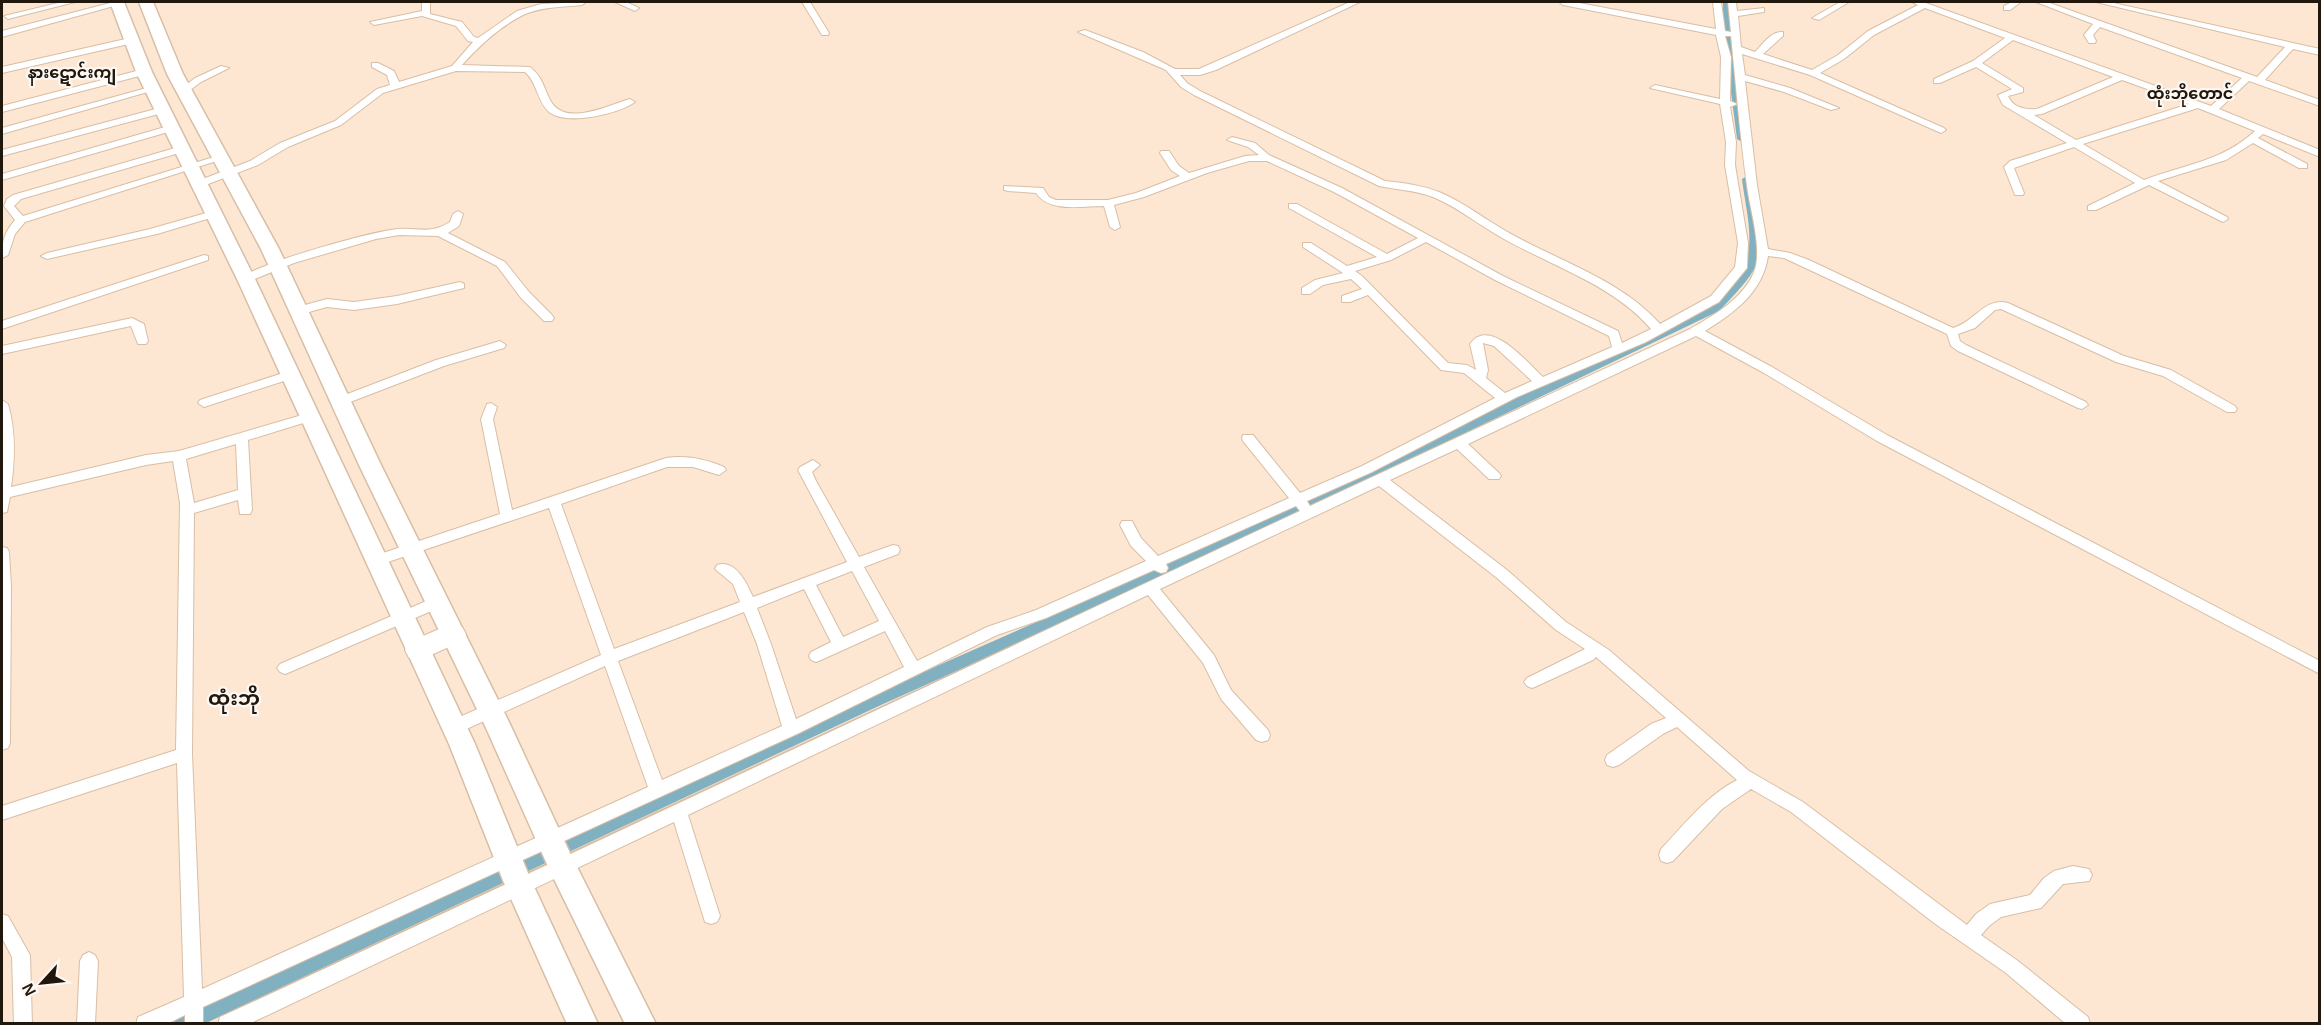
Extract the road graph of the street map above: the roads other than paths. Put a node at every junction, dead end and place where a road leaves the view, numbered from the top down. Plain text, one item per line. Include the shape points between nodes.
1 (71, 2) edge
2 (146, 2) edge
3 (426, 2) edge
4 (582, 2) edge
5 (620, 2) edge
6 (806, 2) edge
7 (1356, 2) edge
8 (1563, 2) edge
9 (1717, 2) edge
10 (1845, 2) edge
11 (2040, 2) edge
12 (2105, 2) edge
13 (117, 3) edge
14 (1921, 3) edge
15 (634, 8) dead end
16 (1732, 8) edge
17 (1761, 10) dead end
18 (425, 13) junction
19 (8, 16) dead end
20 (1816, 18) dead end
21 (373, 22) dead end
22 (2099, 23) junction
23 (1082, 32) dead end
24 (825, 33) dead end
25 (2, 34) edge
26 (1780, 34) dead end
27 (1730, 37) junction
28 (2012, 37) junction
29 (130, 41) junction
30 (479, 41) junction
31 (2091, 41) dead end
32 (2291, 46) junction
33 (2319, 52) edge
34 (1758, 54) junction
35 (1976, 63) junction
36 (375, 65) dead end
37 (224, 68) dead end
38 (454, 68) junction
39 (2, 70) edge
40 (1173, 72) junction
41 (1813, 73) junction
42 (1739, 76) junction
43 (2121, 77) junction
44 (2248, 77) junction
45 (149, 80) junction
46 (1937, 81) dead end
47 (2259, 81) junction
48 (395, 86) junction
49 (1655, 88) dead end
50 (183, 91) junction
51 (630, 102) dead end
52 (2319, 103) edge
53 (1735, 104) junction
54 (2198, 105) junction
55 (1834, 108) dead end
56 (2215, 108) junction
57 (2, 109) edge
58 (2023, 112) junction
59 (168, 119) junction
60 (1941, 130) dead end
61 (2261, 130) junction
62 (2, 131) edge
63 (2253, 139) junction
64 (1232, 140) dead end
65 (2075, 144) junction
66 (2, 153) edge
67 (1165, 153) dead end
68 (2319, 154) edge
69 (1266, 158) junction
70 (226, 166) junction
71 (2302, 166) dead end
72 (190, 167) junction
73 (1187, 176) junction
74 (2, 177) edge
75 (2146, 182) junction
76 (1008, 188) dead end
77 (2019, 193) dead end
78 (1108, 203) junction
79 (1293, 206) dead end
80 (2092, 208) dead end
81 (213, 214) junction
82 (458, 214) dead end
83 (2223, 219) dead end
84 (21, 220) junction
85 (1115, 226) dead end
86 (440, 233) junction
87 (1426, 238) junction
88 (1307, 245) dead end
89 (1763, 252) junction
90 (2, 255) edge
91 (47, 256) dead end
92 (204, 258) dead end
93 (1387, 258) junction
94 (278, 266) junction
95 (1349, 272) junction
96 (246, 279) junction
97 (460, 286) dead end
98 (1306, 291) dead end
99 (1371, 292) junction
100 (1350, 300) dead end
101 (298, 311) junction
102 (548, 318) dead end
103 (2, 325) edge
104 (1658, 330) junction
105 (1696, 330) junction
106 (1953, 332) junction
107 (142, 341) dead end
108 (500, 345) dead end
109 (1618, 348) junction
110 (2, 350) edge
111 (1587, 372) junction
112 (290, 375) junction
113 (1480, 380) junction
114 (1542, 383) junction
115 (1504, 399) junction
116 (341, 401) junction
117 (204, 403) dead end
118 (2, 404) edge
119 (2082, 405) dead end
120 (491, 407) dead end
121 (2231, 409) dead end
122 (309, 417) junction
123 (1248, 438) dead end
124 (242, 439) junction
125 (1458, 442) junction
126 (179, 456) junction
127 (813, 465) dead end
128 (719, 470) dead end
129 (1494, 476) dead end
130 (1379, 479) junction
131 (244, 493) junction
132 (3, 494) junction
133 (553, 501) junction
134 (1303, 506) junction
135 (2, 508) edge
136 (187, 510) junction
137 (245, 510) dead end
138 (507, 517) junction
139 (1127, 525) dead end
140 (411, 548) junction
141 (893, 550) dead end
142 (2, 552) edge
143 (376, 561) junction
144 (855, 565) junction
145 (722, 569) dead end
146 (1163, 572) junction
147 (808, 583) junction
148 (1151, 588) junction
149 (438, 602) junction
150 (748, 606) junction
151 (402, 619) junction
152 (888, 623) junction
153 (453, 634) junction
154 (840, 645) junction
155 (1595, 648) junction
156 (418, 650) junction
157 (816, 656) dead end
158 (608, 658) junction
159 (285, 668) dead end
160 (2319, 668) edge
161 (914, 670) junction
162 (1532, 682) dead end
163 (490, 710) junction
164 (1679, 719) junction
165 (454, 727) junction
166 (791, 729) junction
167 (1262, 735) dead end
168 (2, 743) edge
169 (184, 754) junction
170 (1613, 760) dead end
171 (1751, 781) junction
172 (657, 790) junction
173 (679, 812) junction
174 (2, 813) edge
175 (556, 854) junction
176 (1667, 855) dead end
177 (514, 874) junction
178 (2083, 875) dead end
179 (711, 916) dead end
180 (2, 922) edge
181 (1969, 938) junction
182 (89, 961) dead end
183 (193, 1011) edge
184 (23, 1023) edge
185 (86, 1023) edge
186 (145, 1023) edge
187 (227, 1023) edge
188 (583, 1023) edge
189 (641, 1023) edge
190 (2081, 1023) edge

1 - 19 street
2 - 50 main road
3 - 18 street
4 - 30 street via 520,13
5 - 15 street
6 - 24 street
7 - 40 street via 1213,68
8 - 27 street
9 - 27 street
10 - 20 street
11 - 22 street
12 - 32 street
13 - 25 street
13 - 29 main road
14 - 28 street
14 - 41 street
16 - 17 street
16 - 27 street
18 - 21 street
18 - 30 street via 459,24 471,39
22 - 31 street via 2088,35
22 - 44 street
23 - 40 street via 1140,54
26 - 34 street
27 - 34 street
27 - 42 street
27 - 53 street via 1722,47
28 - 35 street
28 - 43 street
29 - 39 street
29 - 45 main road
30 - 38 street
32 - 33 street
32 - 47 street
34 - 41 street
35 - 46 street
35 - 58 street via 2020,90 2003,95 2006,103
36 - 48 street via 391,73
37 - 50 street
38 - 48 street
38 - 51 street via 527,69 533,72 547,104 563,115 588,115
40 - 104 street via 1197,93 1351,170 1383,184 1425,190 1464,209 1508,237 1616,293 1639,308
41 - 60 street
42 - 53 street
42 - 55 street
43 - 54 street
43 - 58 street via 2039,112
44 - 47 street
44 - 56 street
45 - 57 street
45 - 59 main road
45 - 62 street
47 - 52 street
48 - 70 street via 372,96 338,123 284,146 254,164
49 - 53 street
50 - 70 main road
53 - 89 street
53 - 104 street via 1730,165 1743,243 1741,268 1714,299
54 - 56 street
54 - 65 street
56 - 61 street
58 - 65 street
59 - 66 street
59 - 72 main road
59 - 74 street
61 - 63 street
61 - 68 street
63 - 71 street
63 - 75 street via 2232,155
64 - 69 street via 1250,144
65 - 75 street
65 - 77 street via 2009,167
67 - 73 street via 1175,168
69 - 73 street via 1250,158
69 - 87 street via 1338,190
70 - 72 street
70 - 72 street
70 - 94 main road
72 - 81 main road
72 - 84 street
72 - 84 street via 17,197 9,206
73 - 78 street
75 - 80 street
75 - 83 street
76 - 78 street via 1035,189 1054,203
78 - 85 street
79 - 93 street
81 - 91 street
81 - 96 main road
82 - 86 street via 454,224
84 - 90 street via 10,233
86 - 94 street via 382,235
86 - 102 street via 501,264
87 - 93 street
87 - 109 street via 1614,334
88 - 95 street
89 - 105 street via 1760,272 1746,294 1726,313
89 - 106 street via 1805,262
92 - 103 street
93 - 95 street
94 - 96 street
94 - 101 main road
95 - 98 street
95 - 99 street
96 - 112 main road
97 - 101 street via 397,300 354,306 334,302
99 - 100 street
99 - 113 street via 1445,367 1467,369
101 - 116 main road
104 - 109 street
105 - 111 street
105 - 160 street via 1882,438
106 - 119 street via 1955,344 1962,348
106 - 121 street via 1976,322 1995,305 2004,306 2120,359 2167,373
107 - 110 street via 138,324 132,322
108 - 116 street
109 - 111 street
111 - 114 street
111 - 125 street
112 - 117 street
112 - 122 main road
113 - 114 street via 1482,370 1476,344 1486,338 1498,343
113 - 115 street
114 - 115 street
115 - 134 street
116 - 140 main road
118 - 132 street via 9,440
120 - 138 street via 487,419
122 - 124 street
122 - 143 main road
123 - 134 street
124 - 126 street
124 - 131 street
125 - 129 street
125 - 130 street
126 - 132 street via 146,460
126 - 136 street
127 - 144 street via 805,470 806,474
128 - 133 street via 704,463 675,461
130 - 134 street
130 - 155 street via 1502,574 1561,626
131 - 136 street
131 - 137 street
132 - 135 street
133 - 138 street
133 - 158 street
134 - 146 street
134 - 146 street
136 - 169 street
138 - 140 street
139 - 146 street via 1136,542
140 - 143 street
140 - 149 main road
141 - 144 street
142 - 168 street
143 - 151 main road
144 - 147 street
144 - 152 street
145 - 150 street via 739,581
146 - 148 street
146 - 161 street via 992,631
147 - 150 street
147 - 154 street
148 - 167 street via 1209,660 1226,694
148 - 173 street
149 - 151 street
149 - 153 main road
150 - 158 street
150 - 166 street
151 - 156 main road
151 - 159 street
152 - 154 street
152 - 161 street
153 - 156 highway
153 - 163 main road
154 - 157 street
155 - 162 street via 1588,656
155 - 164 street
156 - 165 main road
158 - 163 street
158 - 172 street
161 - 166 street
163 - 165 street
163 - 175 main road
164 - 170 street via 1657,729
164 - 171 street
165 - 177 main road
166 - 172 street
169 - 174 street
169 - 183 street
171 - 176 street via 1719,802
171 - 181 street via 1797,807
172 - 175 street
173 - 175 street
173 - 179 street
175 - 177 street
175 - 177 street
175 - 189 main road
177 - 183 street
177 - 187 street
177 - 188 main road
178 - 181 street via 2056,876 2035,902 1992,910
180 - 184 street via 21,955
181 - 190 street
182 - 185 street
183 - 186 street

